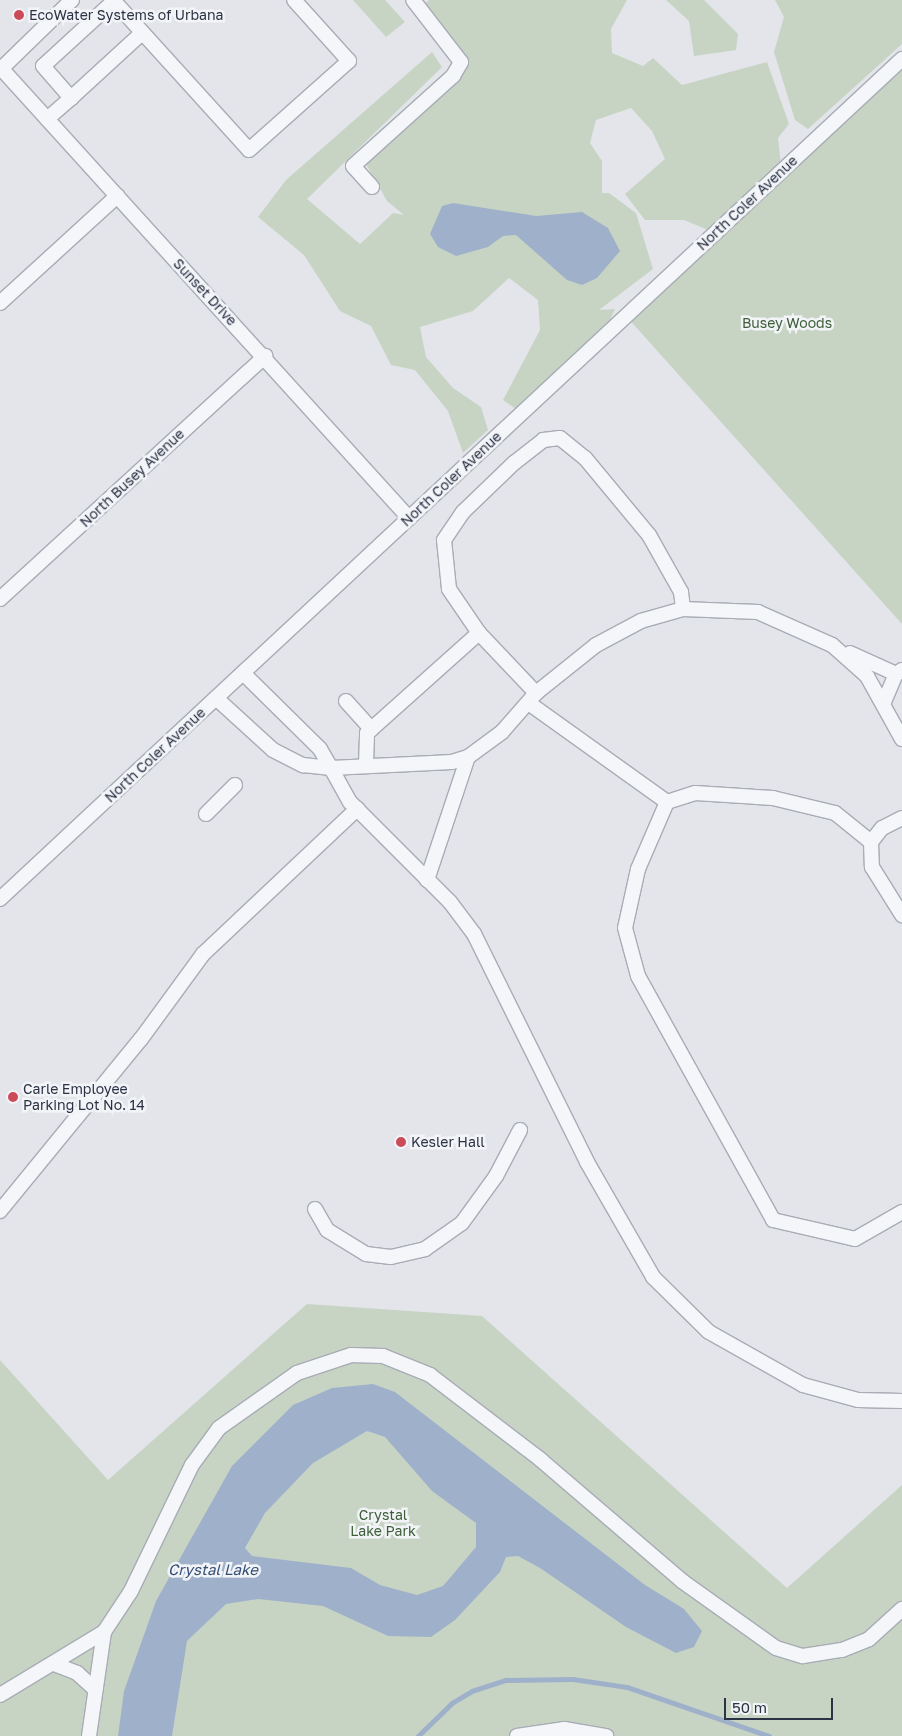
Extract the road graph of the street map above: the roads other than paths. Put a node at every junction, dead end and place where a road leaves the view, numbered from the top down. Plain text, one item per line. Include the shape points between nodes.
1 (72, 0) edge
2 (294, 0) edge
3 (413, 0) edge
4 (113, 1) edge
5 (142, 33) junction
6 (902, 59) edge
7 (1, 68) edge
8 (71, 98) junction
9 (47, 119) junction
10 (372, 187) dead end
11 (116, 196) junction
12 (0, 302) edge
13 (265, 356) junction
14 (410, 518) junction
15 (0, 599) edge
16 (683, 609) junction
17 (479, 632) junction
18 (832, 645) junction
19 (899, 672) edge
20 (243, 673) junction
21 (216, 698) junction
22 (533, 698) junction
23 (346, 701) dead end
24 (884, 702) junction
25 (371, 730) junction
26 (902, 739) edge
27 (468, 757) junction
28 (366, 764) junction
29 (331, 768) junction
30 (235, 785) dead end
31 (667, 802) junction
32 (357, 809) junction
33 (206, 814) dead end
34 (902, 818) edge
35 (871, 842) junction
36 (427, 880) junction
37 (0, 899) edge
38 (902, 915) edge
39 (520, 1130) dead end
40 (316, 1209) dead end
41 (0, 1211) edge
42 (902, 1212) edge
43 (902, 1401) edge
44 (902, 1609) edge
45 (104, 1632) junction
46 (54, 1664) junction
47 (96, 1690) junction
48 (0, 1695) edge
49 (89, 1736) edge
50 (516, 1736) edge
51 (606, 1736) edge

1 - 7 street
2 - 5 street via 349,61 249,150
3 - 10 street via 461,62 453,76 353,166
4 - 5 street
4 - 8 street via 43,66
5 - 8 street
6 - 14 street, North Coler Avenue
7 - 9 street, Sunset Drive
8 - 9 street
9 - 11 street, Sunset Drive
11 - 12 street
11 - 13 street, Sunset Drive
13 - 14 street, Sunset Drive
13 - 15 street, North Busey Avenue
14 - 20 street, North Coler Avenue
16 - 17 street via 681,592 648,535 585,458 560,438 543,440 514,463 463,512 444,540 449,589
16 - 18 street via 758,612
16 - 22 street via 619,631
17 - 22 street
17 - 25 street
18 - 19 street
18 - 24 street via 867,676
19 - 24 street
20 - 21 street, North Coler Avenue
20 - 29 street via 320,749
21 - 29 street via 273,750 303,765
21 - 37 street, North Coler Avenue
22 - 27 street via 502,732
22 - 31 street
23 - 25 street
24 - 26 street
25 - 28 street via 367,733
27 - 28 street via 452,762
27 - 36 street
28 - 29 street
29 - 32 street
30 - 33 street
31 - 35 street via 695,793 773,798 834,813
31 - 42 street via 638,869 625,928 638,976 772,1220 855,1239
32 - 36 street
32 - 41 street via 203,954 141,1039
34 - 35 street via 882,828
35 - 38 street via 872,867
36 - 43 street via 474,934 587,1162 653,1277 709,1332 803,1385 858,1400
39 - 40 street via 496,1176 462,1223 425,1249 390,1257 366,1254 327,1230
44 - 45 street via 869,1639 842,1650 803,1656 776,1648 682,1581 541,1460 442,1384 405,1363 370,1354 325,1361 296,1373 220,1428 192,1465 131,1591
45 - 46 street
45 - 47 street
46 - 47 street via 77,1673
46 - 48 street
47 - 49 street
50 - 51 street via 564,1729

